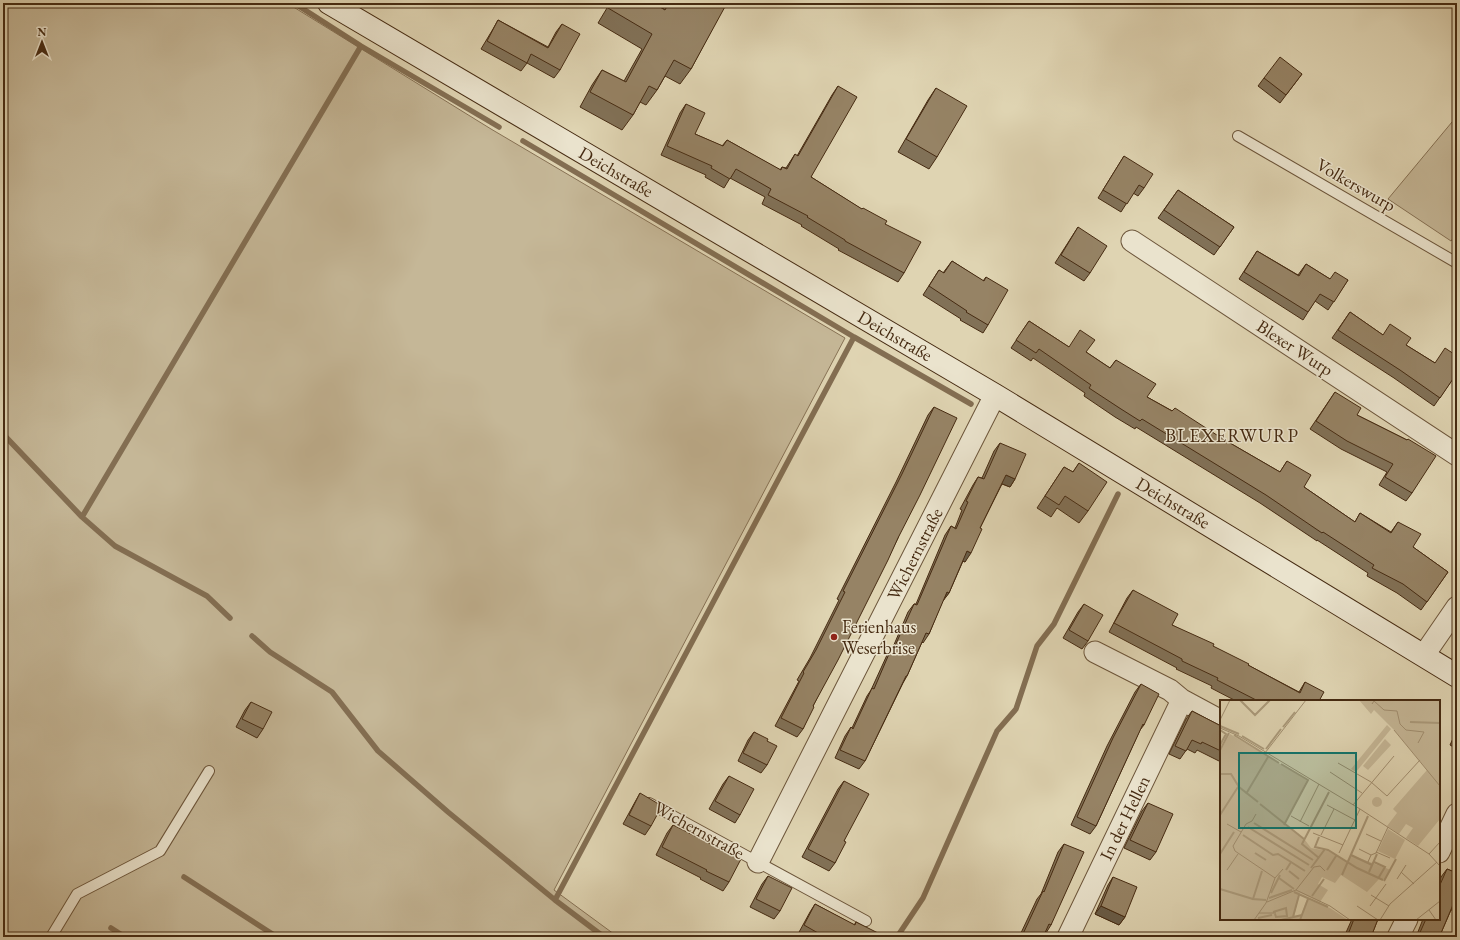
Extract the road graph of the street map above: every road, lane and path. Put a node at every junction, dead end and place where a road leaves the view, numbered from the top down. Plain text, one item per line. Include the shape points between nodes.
1 (329, 3) edge
2 (1238, 136) dead end
3 (1132, 241) dead end
4 (1457, 263) edge
5 (995, 395) junction
6 (1457, 455) edge
7 (1457, 607) edge
8 (1095, 652) dead end
9 (1424, 656) junction
10 (1457, 676) edge
11 (1182, 700) junction
12 (1220, 720) edge
13 (209, 771) dead end
14 (640, 798) edge
15 (1457, 814) edge
16 (1441, 844) edge
17 (758, 862) junction
18 (1406, 920) edge
19 (866, 921) dead end
20 (51, 937) edge
21 (1068, 937) edge
22 (1398, 937) edge

1 - 5 street, Deichstraße
2 - 4 lane, Volkerswurp
3 - 6 street, Blexer Wurp
5 - 9 street, Deichstraße
5 - 17 street, Wichernstraße
7 - 9 street
8 - 11 street via 1170,690
9 - 10 street, Deichstraße
11 - 12 street
11 - 21 street, In der Hellen
13 - 20 lane via 160,851 77,894
14 - 17 lane, Wichernstraße
15 - 16 street
17 - 19 lane, Wichernstraße
18 - 22 street

